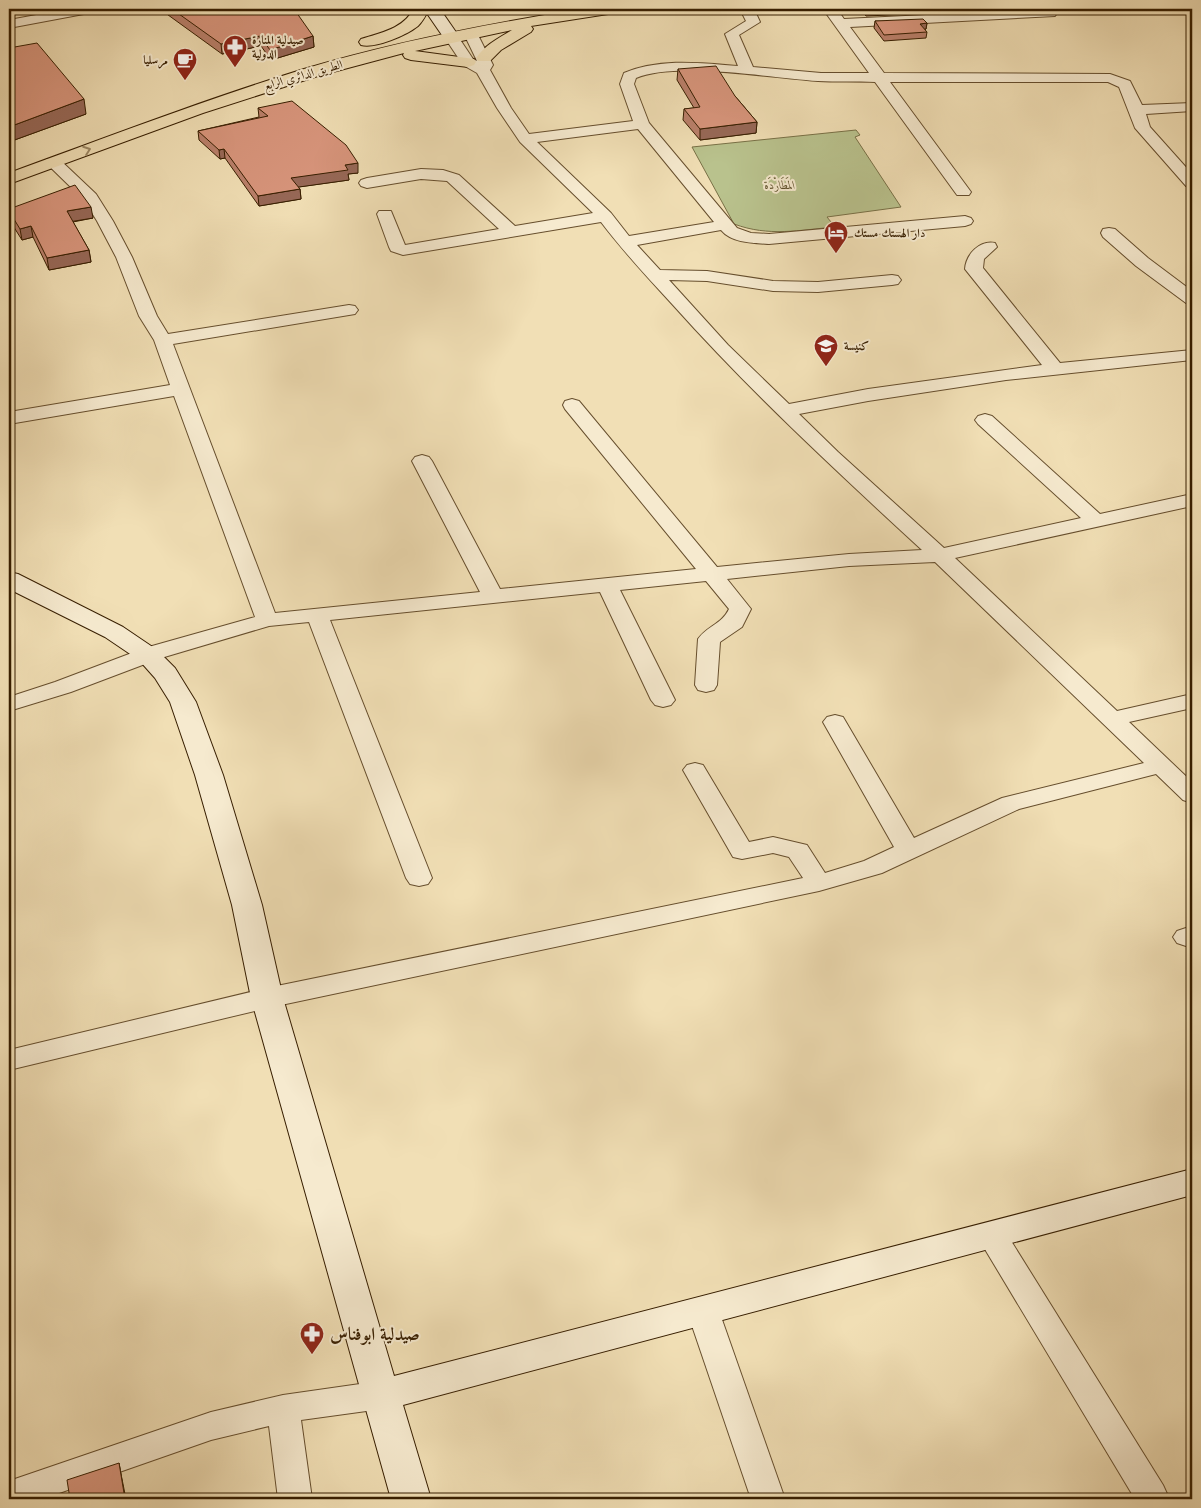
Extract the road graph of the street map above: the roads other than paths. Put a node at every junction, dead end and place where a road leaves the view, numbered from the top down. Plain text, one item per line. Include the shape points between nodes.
1 (89, 9) edge
2 (421, 9) edge
3 (432, 9) edge
4 (475, 9) edge
5 (532, 9) edge
6 (542, 9) edge
7 (608, 9) edge
8 (747, 9) edge
9 (830, 9) edge
10 (1050, 13) dead end
11 (574, 14) junction
12 (841, 23) junction
13 (9, 24) edge
14 (456, 24) edge
15 (340, 58) junction
16 (478, 63) junction
17 (747, 71) junction
18 (881, 78) junction
19 (1192, 107) edge
20 (1137, 110) junction
21 (642, 124) junction
22 (525, 139) junction
23 (53, 162) junction
24 (9, 165) edge
25 (9, 179) edge
26 (367, 183) dead end
27 (1192, 183) edge
28 (963, 192) dead end
29 (385, 214) dead end
30 (605, 216) junction
31 (965, 221) dead end
32 (723, 225) junction
33 (1109, 232) dead end
34 (513, 233) junction
35 (625, 242) junction
36 (989, 247) dead end
37 (654, 275) junction
38 (892, 280) dead end
39 (1192, 299) edge
40 (349, 310) dead end
41 (163, 340) junction
42 (1185, 356) edge
43 (1055, 369) junction
44 (1192, 374) edge
45 (182, 389) junction
46 (572, 405) dead end
47 (783, 411) junction
48 (9, 418) edge
49 (985, 420) dead end
50 (422, 461) dead end
51 (1192, 500) edge
52 (1096, 521) junction
53 (940, 555) junction
54 (710, 575) junction
55 (9, 579) edge
56 (607, 585) junction
57 (494, 596) junction
58 (317, 615) junction
59 (267, 620) junction
60 (148, 655) junction
61 (706, 686) dead end
62 (663, 700) dead end
63 (1192, 701) edge
64 (9, 704) edge
65 (1112, 719) junction
66 (835, 722) dead end
67 (1160, 766) junction
68 (696, 770) dead end
69 (1192, 796) edge
70 (908, 850) junction
71 (419, 878) dead end
72 (819, 882) junction
73 (267, 998) junction
74 (9, 1060) edge
75 (1192, 1182) edge
76 (992, 1236) junction
77 (702, 1311) junction
78 (381, 1395) junction
79 (283, 1409) junction
80 (9, 1496) edge
81 (1151, 1496) dead end
82 (295, 1499) edge
83 (412, 1499) edge
84 (768, 1499) edge

1 - 13 street
2 - 15 main road via 415,19 404,27
3 - 14 street
4 - 5 main road
6 - 14 main road, الطريق الدائري الرابع
7 - 11 main road, الطريق الدائري الرابع
8 - 17 street via 753,22 732,34
9 - 12 street
10 - 12 street
11 - 14 main road, الطريق الدائري الرابع
11 - 16 main road via 520,32 495,46
12 - 18 street
14 - 15 main road, الطريق الدائري الرابع via 386,52
14 - 16 street
14 - 16 street
15 - 16 main road via 407,54
23 -> 15 main road, الطريق الدائري الرابع
15 - 24 main road, الطريق الدائري الرابع via 179,102
16 - 22 street
17 - 18 street
17 - 21 street via 660,68 636,72 629,76 627,84
18 - 20 street via 1110,78 1125,84
18 - 28 street
19 - 20 street
20 - 27 street via 1143,128
21 - 22 street
21 - 32 street
22 - 30 street
23 - 25 main road, الطريق الدائري الرابع
23 - 41 street via 90,197 105,221 148,316
26 - 34 street via 426,174 446,175
29 - 34 street via 396,247 403,250
30 - 34 street
30 - 35 street
31 - 32 street via 769,240 749,238 731,232
32 - 35 street
33 - 39 street via 1142,262
35 - 37 street
36 - 43 street via 978,254 974,269
37 - 38 street via 707,276 773,286 818,287
37 - 47 street
40 - 41 street
41 - 45 street
42 - 43 street
42 - 44 street
43 - 47 street via 868,395
45 - 48 street
45 - 59 street
46 - 54 street
47 - 53 street
49 - 52 street
50 - 57 street
51 - 52 street
52 - 53 street
53 - 54 street via 849,560
53 - 65 street
54 - 56 street
54 - 61 street via 740,609 734,622 710,639
55 - 60 street via 114,632
56 - 57 street
56 - 62 street
57 - 58 street
58 - 59 street
58 - 71 street
59 - 60 street
60 - 64 street
60 - 73 street via 166,674 183,702 209,774 247,905
63 - 65 street
65 - 67 street
66 - 70 street
67 - 69 street
67 - 70 street via 1011,803
68 - 72 street via 742,851 773,845 798,851
70 - 72 street via 873,867
72 - 73 street
73 - 74 street
73 - 78 street
75 - 76 street
76 - 77 street
76 - 81 street
77 - 78 street
77 - 84 street
78 - 79 street
78 - 83 street
79 - 80 street via 211,1426
79 - 82 street

